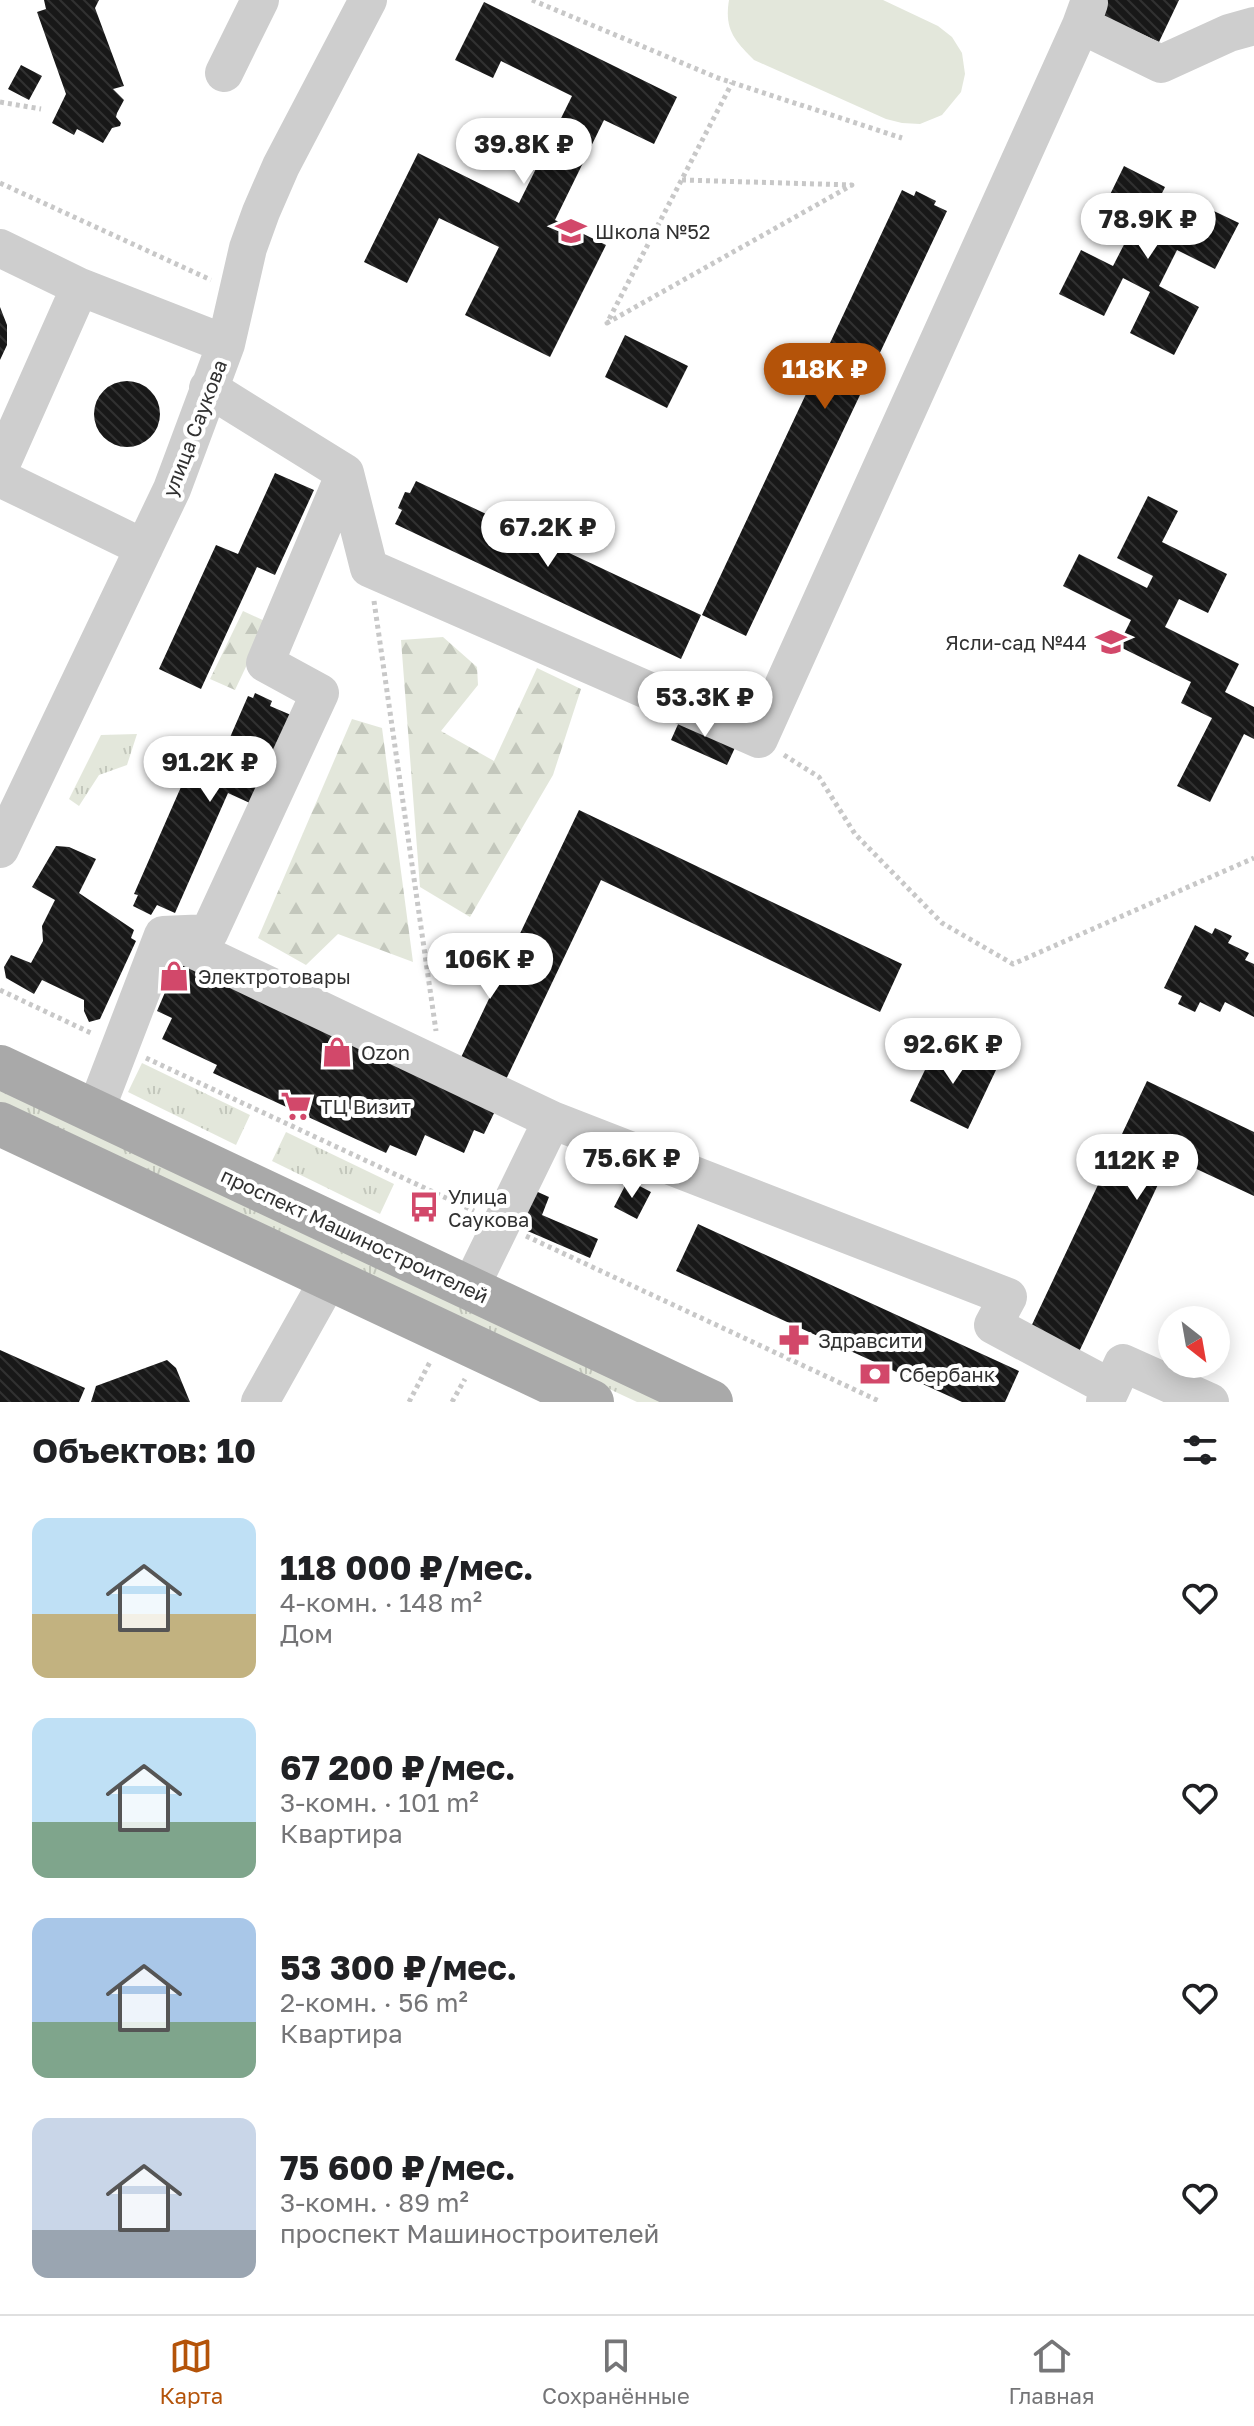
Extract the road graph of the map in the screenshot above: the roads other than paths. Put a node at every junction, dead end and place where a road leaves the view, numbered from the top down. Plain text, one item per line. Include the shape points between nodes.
1 (260, 0) edge
2 (368, 0) edge
3 (1086, 12) edge
4 (1254, 26) edge
5 (224, 73) dead end
6 (0, 248) edge
7 (80, 287) junction
8 (226, 344) junction
9 (208, 388) junction
10 (0, 467) edge
11 (345, 473) junction
12 (0, 478) edge
13 (144, 548) junction
14 (0, 849) edge
15 (163, 935) junction
16 (0, 1067) edge
17 (95, 1112) junction
18 (552, 1120) junction
19 (0, 1124) edge
20 (329, 1279) junction
21 (470, 1288) junction
22 (1108, 1395) edge
23 (260, 1402) edge
24 (592, 1402) edge
25 (711, 1402) edge
26 (1210, 1402) edge

1 - 5 street
2 - 8 street, улица Саукова via 281,166 248,248
3 - 4 street via 1161,64
3 - 11 street via 759,739 369,568
6 - 7 street
7 - 8 street
7 - 10 street
8 - 9 street, улица Саукова
9 - 11 street
9 - 13 street, улица Саукова via 172,489
11 - 15 street via 265,663 320,693 209,933
12 - 13 street
13 - 14 street, улица Саукова
15 - 17 street
15 - 18 street
16 - 17 main road, проспект Машиностроителей
17 - 21 main road, проспект Машиностроителей
18 - 21 street
18 - 22 street via 1008,1297 993,1325
19 - 20 main road
20 - 23 street
20 - 24 main road
21 - 25 main road, проспект Машиностроителей
22 - 26 street via 1123,1363

